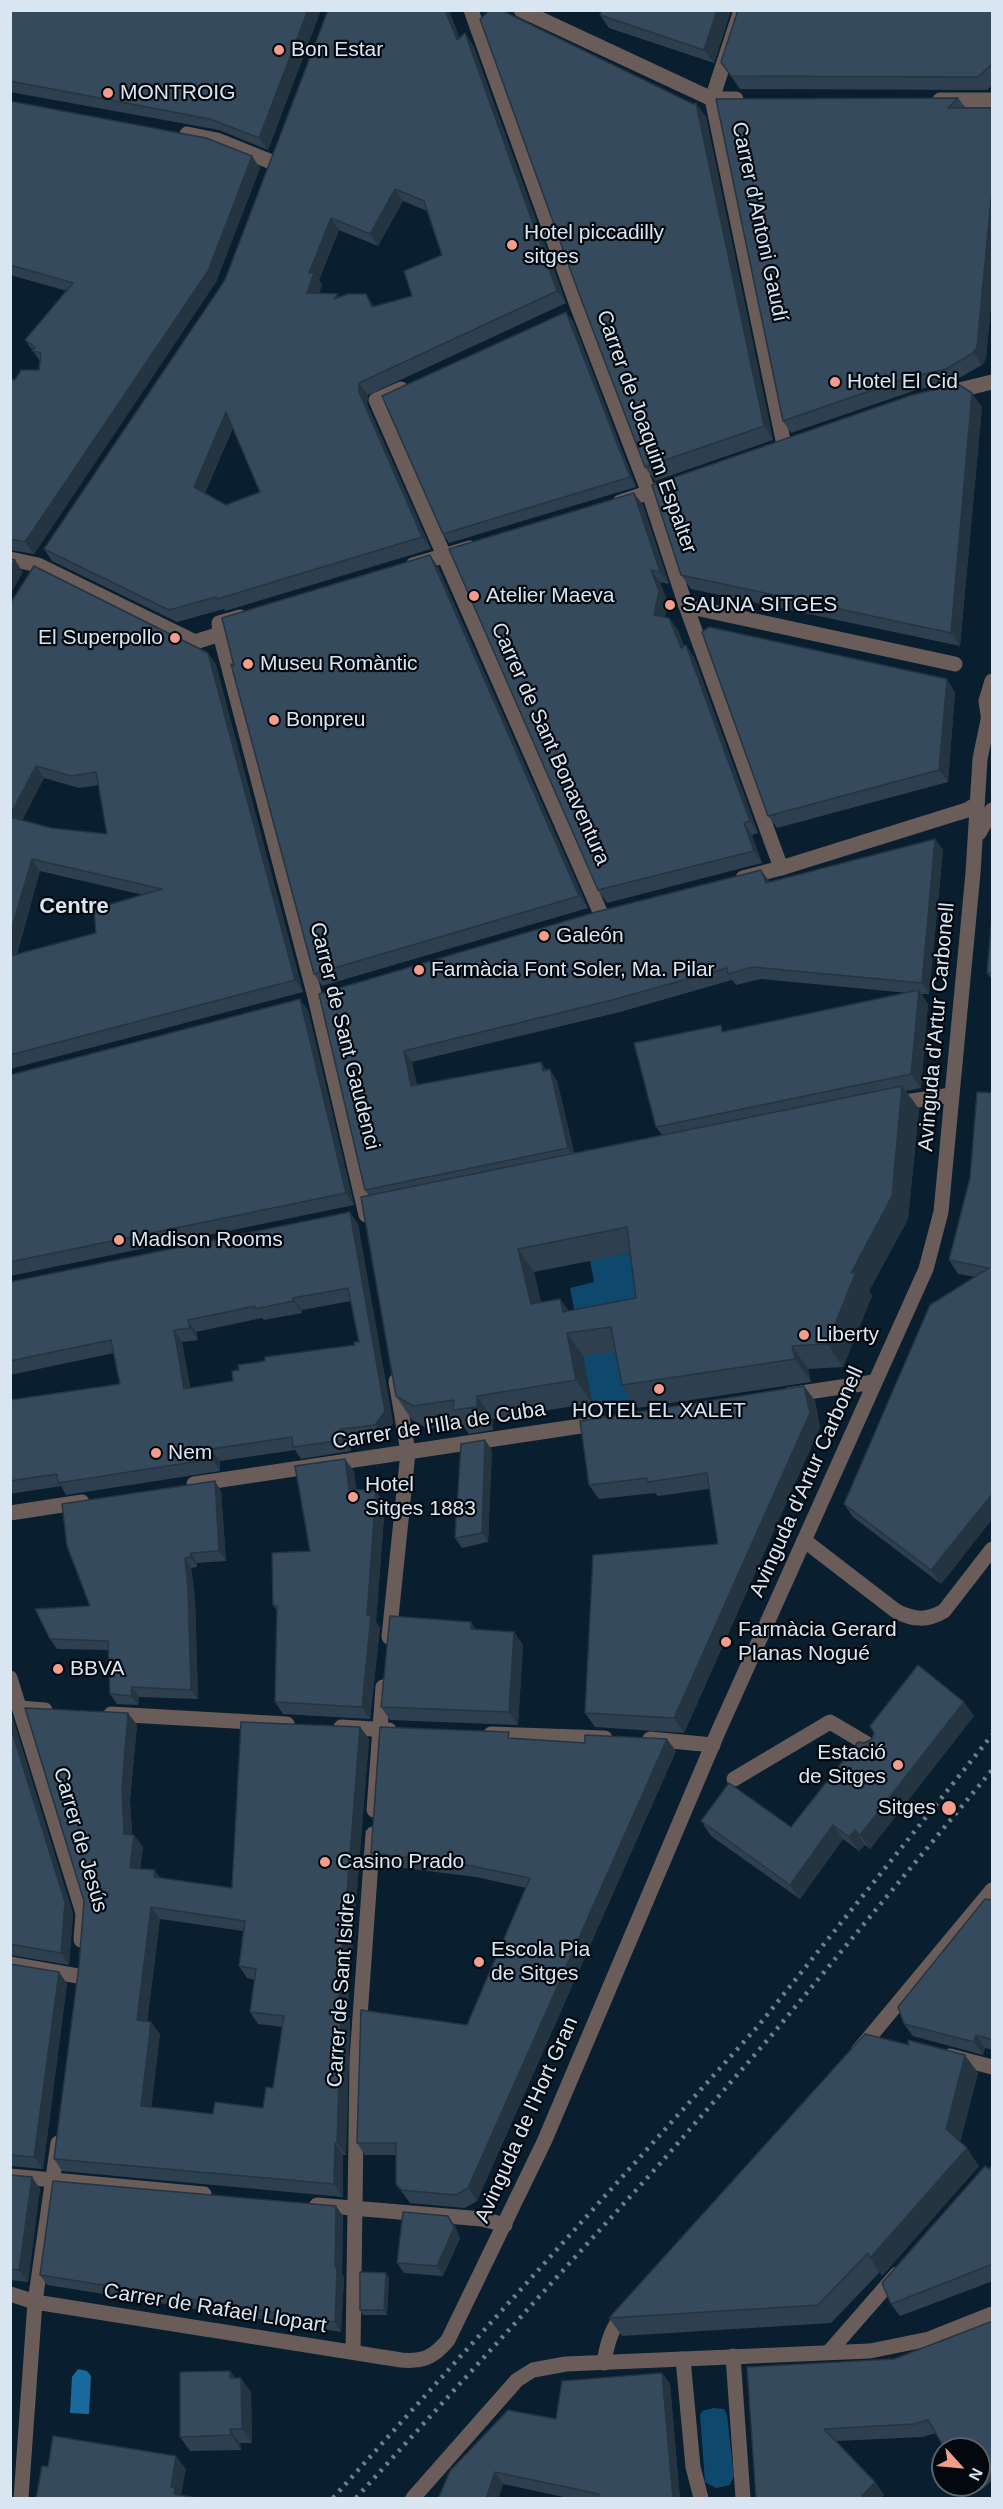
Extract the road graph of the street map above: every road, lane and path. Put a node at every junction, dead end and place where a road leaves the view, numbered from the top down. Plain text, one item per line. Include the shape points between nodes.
1 (471, 10) edge
2 (521, 10) edge
3 (741, 10) edge
4 (712, 99) junction
5 (747, 99) edge
6 (922, 100) edge
7 (993, 100) edge
8 (171, 131) edge
9 (274, 163) edge
10 (419, 380) edge
11 (993, 382) edge
12 (930, 397) edge
13 (784, 445) edge
14 (683, 481) edge
15 (649, 493) junction
16 (604, 507) edge
17 (490, 542) edge
18 (445, 556) junction
19 (10, 559) edge
20 (41, 561) junction
21 (400, 569) edge
22 (29, 580) edge
23 (686, 606) junction
24 (257, 612) edge
25 (220, 634) junction
26 (955, 664) dead end
27 (992, 681) edge
28 (990, 727) edge
29 (977, 804) junction
30 (993, 810) edge
31 (975, 841) junction
32 (781, 868) junction
33 (723, 883) edge
34 (601, 914) edge
35 (951, 1095) junction
36 (874, 1108) edge
37 (370, 1236) edge
38 (392, 1363) edge
39 (874, 1382) junction
40 (775, 1397) edge
41 (611, 1421) edge
42 (408, 1452) junction
43 (175, 1488) edge
44 (93, 1500) edge
45 (10, 1513) edge
46 (805, 1541) junction
47 (993, 1549) edge
48 (387, 1652) edge
49 (385, 1675) edge
50 (10, 1678) edge
51 (20, 1708) junction
52 (66, 1711) edge
53 (101, 1713) edge
54 (297, 1725) edge
55 (321, 1726) edge
56 (379, 1730) junction
57 (411, 1731) edge
58 (470, 1733) edge
59 (713, 1745) junction
60 (874, 1748) edge
61 (734, 1779) dead end
62 (990, 1898) edge
63 (10, 1964) edge
64 (938, 2053) edge
65 (848, 2062) edge
66 (993, 2067) edge
67 (60, 2123) edge
68 (10, 2176) edge
69 (53, 2180) junction
70 (215, 2196) edge
71 (307, 2204) edge
72 (353, 2209) junction
73 (505, 2225) junction
74 (907, 2263) edge
75 (10, 2294) edge
76 (639, 2296) edge
77 (35, 2302) junction
78 (993, 2314) edge
79 (353, 2352) junction
80 (829, 2352) junction
81 (733, 2356) junction
82 (683, 2359) junction
83 (415, 2361) joint
84 (604, 2363) junction
85 (21, 2499) edge
86 (413, 2499) edge
87 (701, 2499) edge
88 (743, 2499) edge

1 - 15 street, Carrer de Joaquim Espalter via 573,310
2 - 4 street
3 - 4 street, Carrer d'Antoni Gaudí
4 - 5 street
4 - 13 street, Carrer d'Antoni Gaudí
6 - 7 street
8 - 9 street via 217,140
10 - 18 street, Carrer de Sant Bonaventura via 376,400
11 - 12 street
14 - 15 street
15 - 16 street
15 - 23 street, Carrer de Joaquim Espalter
17 - 18 street
18 - 21 street
18 - 34 street, Carrer de Sant Bonaventura
19 - 20 street
20 - 22 street
20 - 25 street via 195,642
23 - 26 street
23 - 32 street, Carrer de Joaquim Espalter
24 - 25 street via 219,623
25 - 37 street, Carrer de Sant Gaudenci via 315,997
27 - 28 street, Avinguda d'Artur Carbonell via 986,701
28 - 29 street, Avinguda d'Artur Carbonell via 982,743
29 - 31 street, Avinguda d'Artur Carbonell
29 - 32 street
30 - 31 street, Avinguda d'Artur Carbonell
31 - 35 street, Avinguda d'Artur Carbonell
32 - 33 street
35 - 36 street
35 - 39 street, Avinguda d'Artur Carbonell via 936,1238 926,1269
38 - 42 street
39 - 40 street
39 - 46 street, Avinguda d'Artur Carbonell
41 - 42 street, Carrer de l'Illa de Cuba
42 - 43 street, Carrer de l'Illa de Cuba
42 - 48 street
44 - 45 street
46 - 47 street via 896,1611 923,1619 944,1611
46 - 59 street, Avinguda d'Artur Carbonell
49 - 56 street, Carrer de Sant Isidre
50 - 51 street, Carrer de Jesús
51 - 52 street
51 - 63 street, Carrer de Jesús via 83,1913 78,1982
53 - 54 street
55 - 56 street
56 - 57 street
56 - 72 street, Carrer de Sant Isidre via 357,2059
58 - 59 street
59 - 73 street, Avinguda de l'Hort Gran
60 - 61 street via 830,1722
62 - 65 street via 877,2037
64 - 66 street
67 - 69 street
68 - 69 street
69 - 70 street
69 - 77 street
71 - 72 street
72 - 73 street via 482,2218
72 - 79 street, Carrer de Sant Isidre
73 - 83 street, Avinguda de l'Hort Gran via 448,2340 433,2355
74 - 80 street
75 - 77 street, Carrer de Rafael Llopart
76 - 84 street via 617,2321 607,2343
77 - 79 street, Carrer de Rafael Llopart
77 - 85 street
78 - 80 street via 929,2339 870,2351
79 - 83 street, Carrer de Rafael Llopart
80 - 81 street
81 - 82 street
81 - 88 street
82 - 84 street
82 - 87 street via 693,2467
84 - 86 street via 554,2366 525,2374

